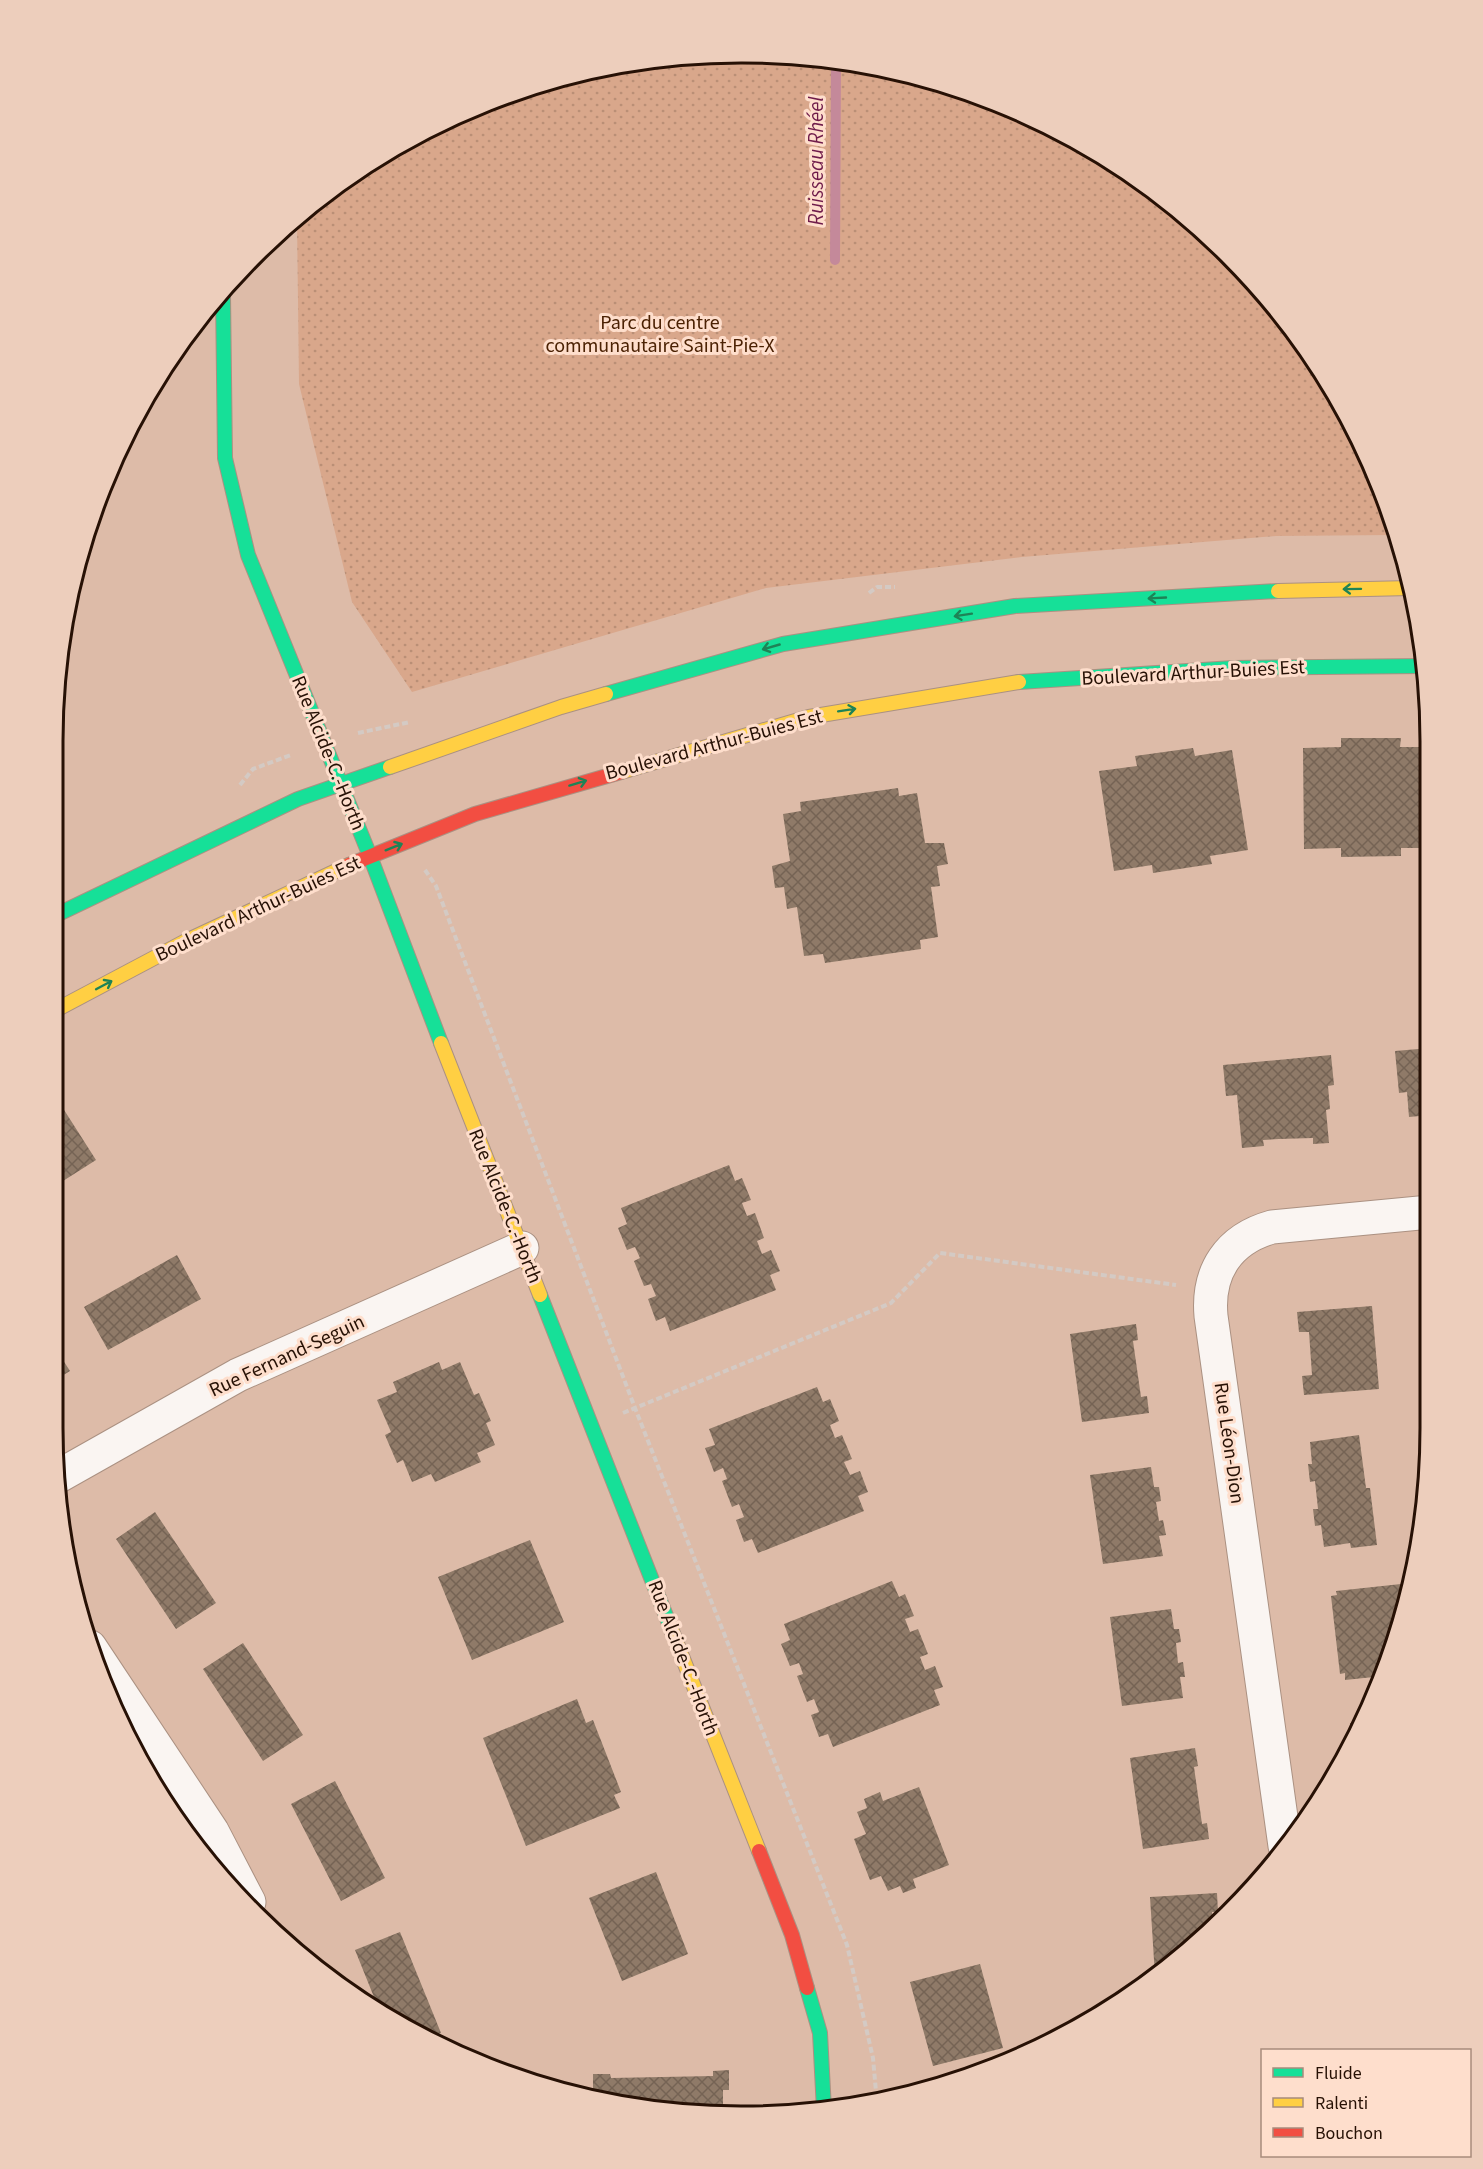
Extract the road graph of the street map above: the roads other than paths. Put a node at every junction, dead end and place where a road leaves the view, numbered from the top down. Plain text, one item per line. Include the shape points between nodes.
1 (223, 304) edge
2 (1402, 588) edge
3 (1415, 666) edge
4 (340, 783) junction
5 (370, 856) junction
6 (63, 912) edge
7 (63, 1006) edge
8 (1420, 1213) edge
9 (522, 1248) junction
10 (64, 1473) edge
11 (113, 1681) edge
12 (1284, 1836) edge
13 (240, 1884) edge
14 (824, 2101) edge

1 - 4 street, Rue Alcide-C.-Horth via 225,458 248,555
2 -> 4 street via 1265,591 1015,606 783,644 561,707
5 -> 3 street, Boulevard Arthur-Buies Est via 475,814 809,717 1019,682 1233,668
4 - 5 street, Rue Alcide-C.-Horth
4 - 6 street via 175,856
7 -> 5 street, Boulevard Arthur-Buies Est via 186,941
5 - 9 street, Rue Alcide-C.-Horth
8 - 12 street, Rue Léon-Dion via 1272,1227 1255,1232 1225,1255 1210,1290
9 - 10 street, Rue Fernand-Seguin via 238,1375
9 - 14 street, Rue Alcide-C.-Horth via 792,1935 820,2033
11 - 13 street via 213,1831

